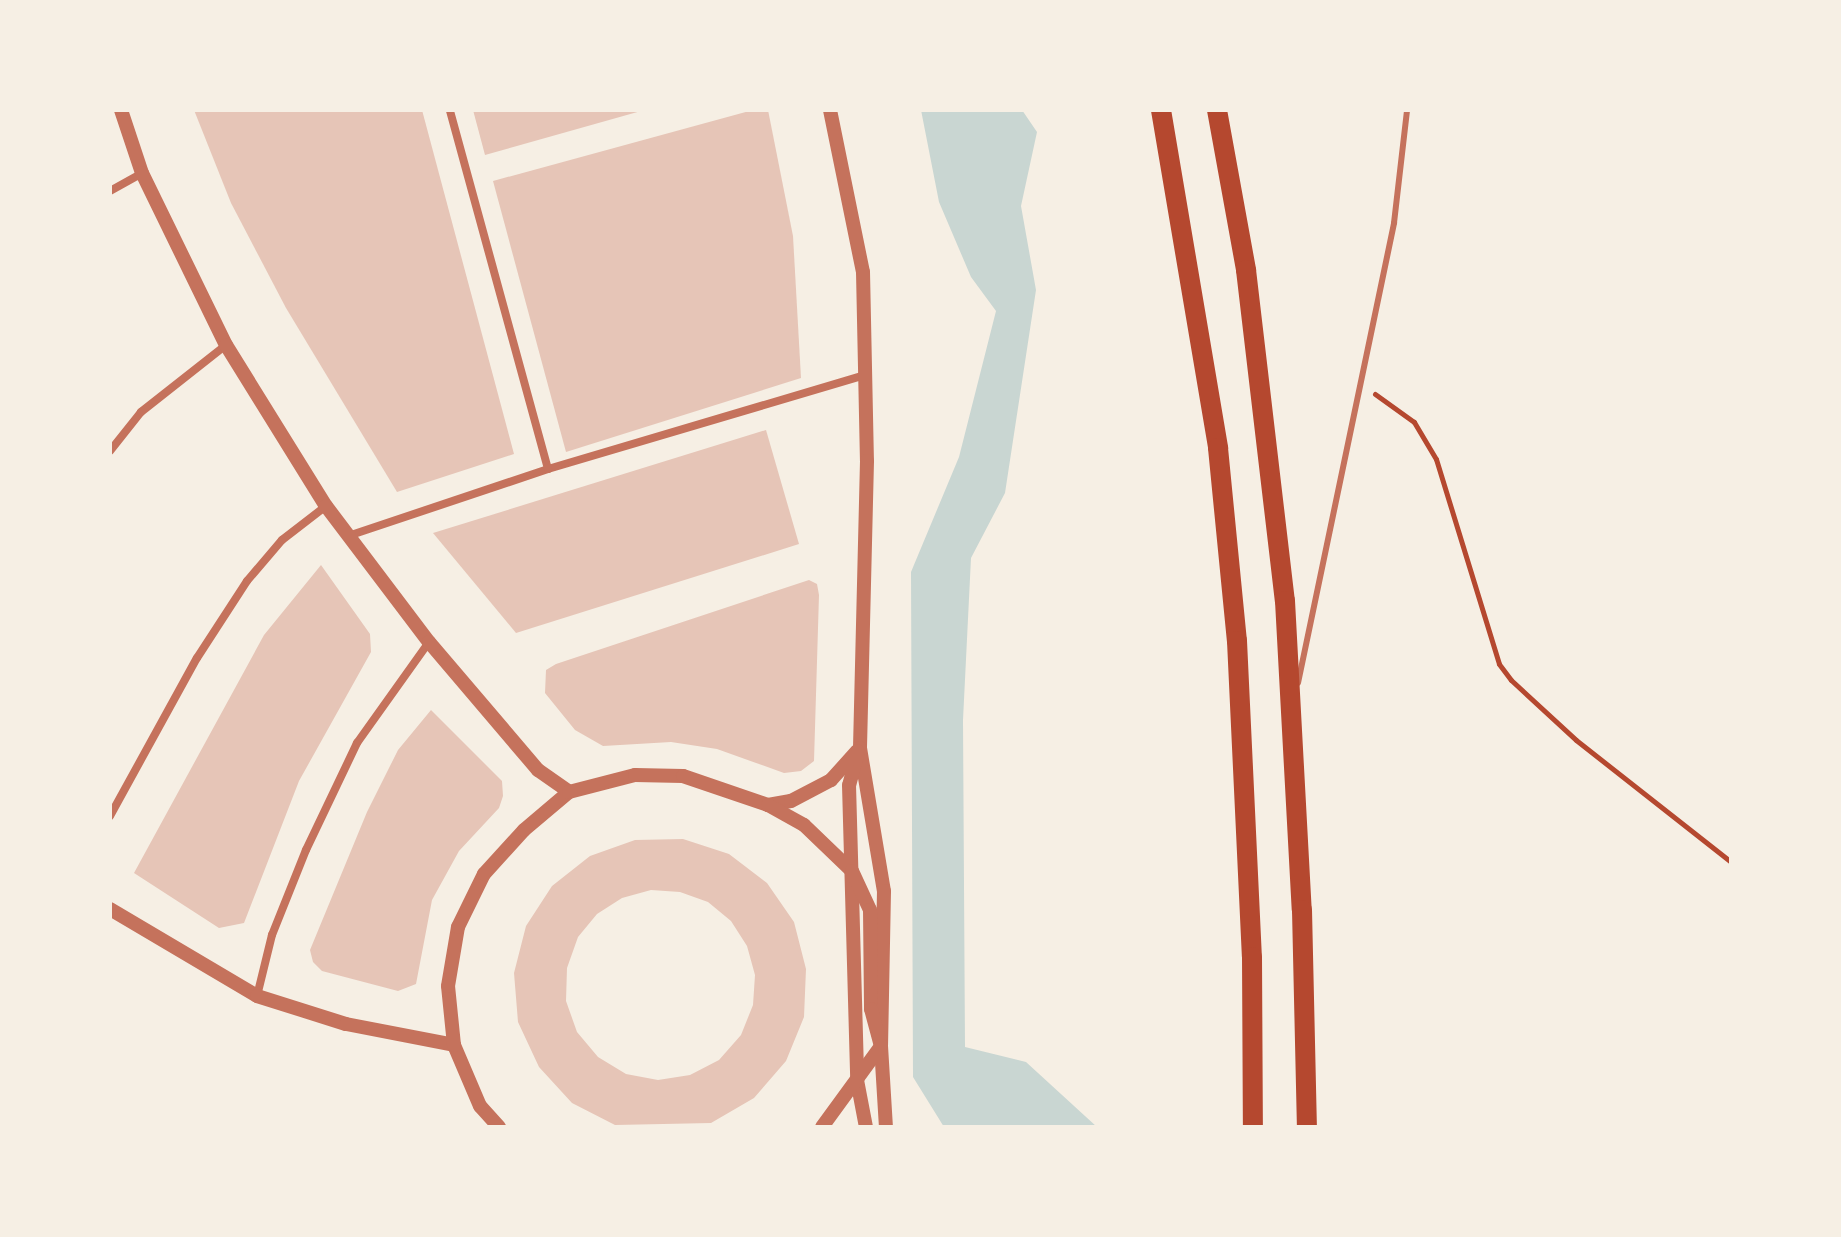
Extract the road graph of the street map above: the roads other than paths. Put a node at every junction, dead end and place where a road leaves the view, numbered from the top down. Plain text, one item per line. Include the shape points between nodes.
1 (121, 110) edge
2 (450, 110) edge
3 (830, 110) edge
4 (1161, 110) edge
5 (1217, 110) edge
6 (1407, 110) edge
7 (142, 173) junction
8 (110, 191) edge
9 (226, 345) junction
10 (867, 374) junction
11 (110, 451) edge
12 (548, 469) junction
13 (326, 506) junction
14 (348, 536) junction
15 (429, 642) junction
16 (1291, 722) junction
17 (860, 748) junction
18 (569, 792) junction
19 (768, 805) junction
20 (110, 816) edge
21 (852, 871) junction
22 (110, 909) edge
23 (257, 996) junction
24 (454, 1045) junction
25 (881, 1046) junction
26 (857, 1080) junction
27 (499, 1127) edge
28 (822, 1127) edge
29 (866, 1127) edge
30 (886, 1127) edge
31 (1253, 1127) edge
32 (1307, 1127) edge

1 - 7 street
2 - 12 street
3 - 10 street via 863,272
4 - 31 main road via 1218,448 1237,641 1252,957
5 - 16 main road via 1269,436
6 - 16 lane via 1394,223
7 - 8 street
7 - 9 street
9 - 11 street via 141,412
9 - 13 street
10 - 12 street
10 - 17 street
12 - 14 street
13 - 14 street
13 - 20 street via 282,540 247,581 197,658
14 - 15 street
15 - 18 street via 538,770
15 - 23 street via 357,743 272,935
16 - 32 main road
17 - 19 street via 831,780 791,801
17 - 21 street via 849,785
17 - 25 street via 884,891
18 - 19 street via 635,775 683,776
18 - 24 street via 484,874 458,927 448,986
19 - 21 street via 804,825
21 - 25 street via 870,910 871,1009
21 - 26 street
22 - 23 street
23 - 24 street via 346,1024
24 - 27 street via 480,1106
25 - 26 street
25 - 30 street
26 - 28 street
26 - 29 street

